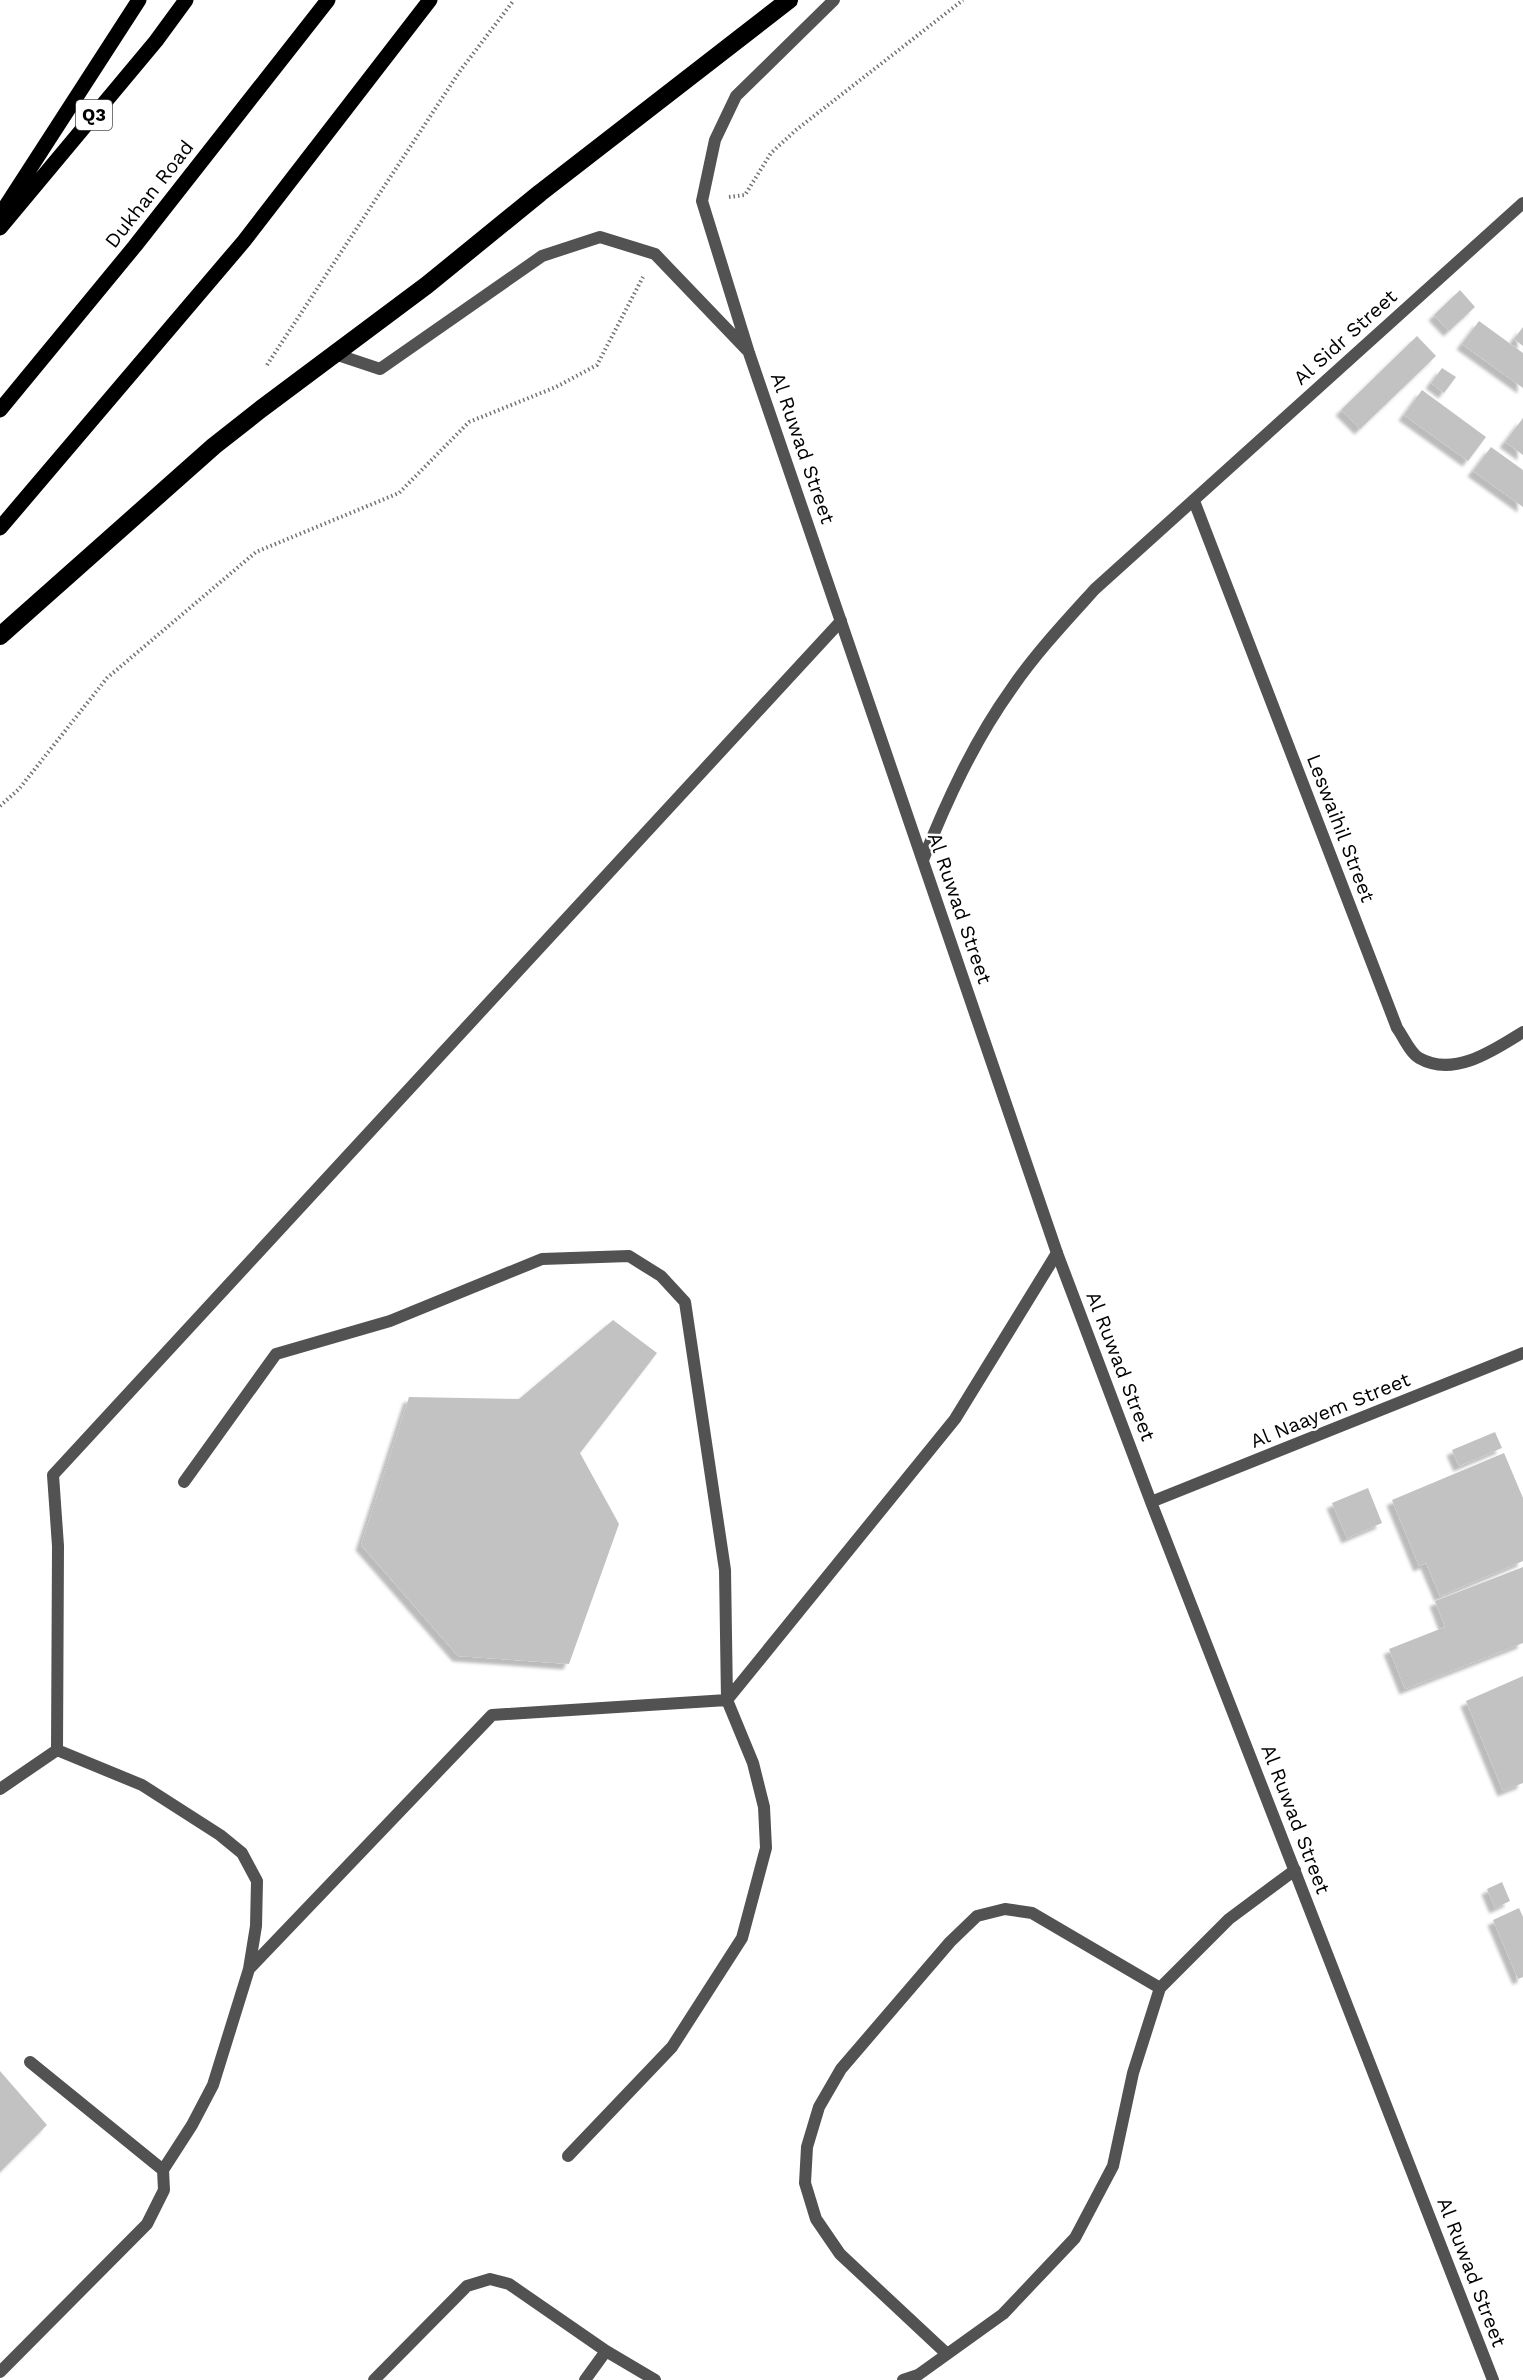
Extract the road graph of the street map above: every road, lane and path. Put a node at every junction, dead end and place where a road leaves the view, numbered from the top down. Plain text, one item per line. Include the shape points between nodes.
1 (139, 0) edge
2 (186, 0) edge
3 (328, 0) edge
4 (430, 0) edge
5 (514, 0) edge
6 (789, 0) edge
7 (834, 0) edge
8 (963, 0) edge
9 (702, 201) junction
10 (1523, 202) edge
11 (0, 215) edge
12 (0, 228) edge
13 (655, 254) junction
14 (749, 352) junction
15 (335, 354) junction
16 (266, 367) dead end
17 (0, 410) edge
18 (1194, 501) junction
19 (0, 528) edge
20 (841, 621) junction
21 (0, 636) edge
22 (0, 806) edge
23 (923, 860) junction
24 (1523, 1032) edge
25 (1057, 1253) junction
26 (1523, 1353) edge
27 (184, 1482) dead end
28 (1151, 1502) junction
29 (728, 1700) junction
30 (57, 1750) junction
31 (0, 1789) edge
32 (1295, 1870) junction
33 (249, 1969) junction
34 (1160, 1988) junction
35 (30, 2062) dead end
36 (568, 2156) dead end
37 (163, 2170) junction
38 (606, 2351) junction
39 (947, 2354) junction
40 (0, 2372) edge
41 (374, 2380) edge
42 (585, 2380) edge
43 (655, 2380) edge
44 (903, 2380) edge
45 (1493, 2380) edge

1 - 11 main road
2 - 12 main road, Q3
3 - 17 main road, Dukhan Road
4 - 19 main road via 244,241
5 - 16 path via 460,71
6 - 15 highway
7 - 9 street, Al Ruwad Street via 736,96 715,140
8 - 9 path via 796,130 771,153 745,195
9 - 14 street, Al Ruwad Street
10 - 18 street, Al Sidr Street
13 - 14 street, Al Ruwad Street
13 - 15 street, Al Ruwad Street via 600,237 542,256 380,369
13 - 22 path via 597,365 556,387 469,422 399,493 256,552 107,678
14 - 20 street, Al Ruwad Street
15 - 21 highway via 214,446
18 - 23 street, Al Sidr Street via 1095,589 1012,688 977,742
18 - 24 street, Leswaihil Street via 1397,1028 1418,1058 1445,1066 1488,1054
20 - 23 street, Al Ruwad Street
20 - 30 street via 53,1475 58,1545
23 - 25 street, Al Ruwad Street
25 - 28 street, Al Ruwad Street
25 - 29 street via 955,1419
26 - 28 street, Al Naayem Street
27 - 29 street via 276,1354 390,1321 542,1259 629,1256 661,1276 685,1302 725,1570
28 - 32 street, Al Ruwad Street
29 - 33 street via 492,1715
29 - 36 street via 753,1763 764,1807 766,1848 742,1938 672,2047
30 - 31 street
30 - 33 street via 142,1785 242,1853 257,1881 256,1926
32 - 34 street via 1229,1918
32 - 45 street, Al Ruwad Street
33 - 37 street via 213,2085
34 - 39 street via 1133,2073 1113,2166 1075,2238 1003,2314
34 - 39 street via 1032,1913 1005,1909 977,1916 841,2069 819,2106 807,2147 805,2183 816,2219 840,2254
35 - 37 street
37 - 40 street via 164,2190 147,2224
38 - 41 street via 509,2284 490,2279 467,2286
38 - 42 street
38 - 43 street
39 - 44 street via 918,2375

